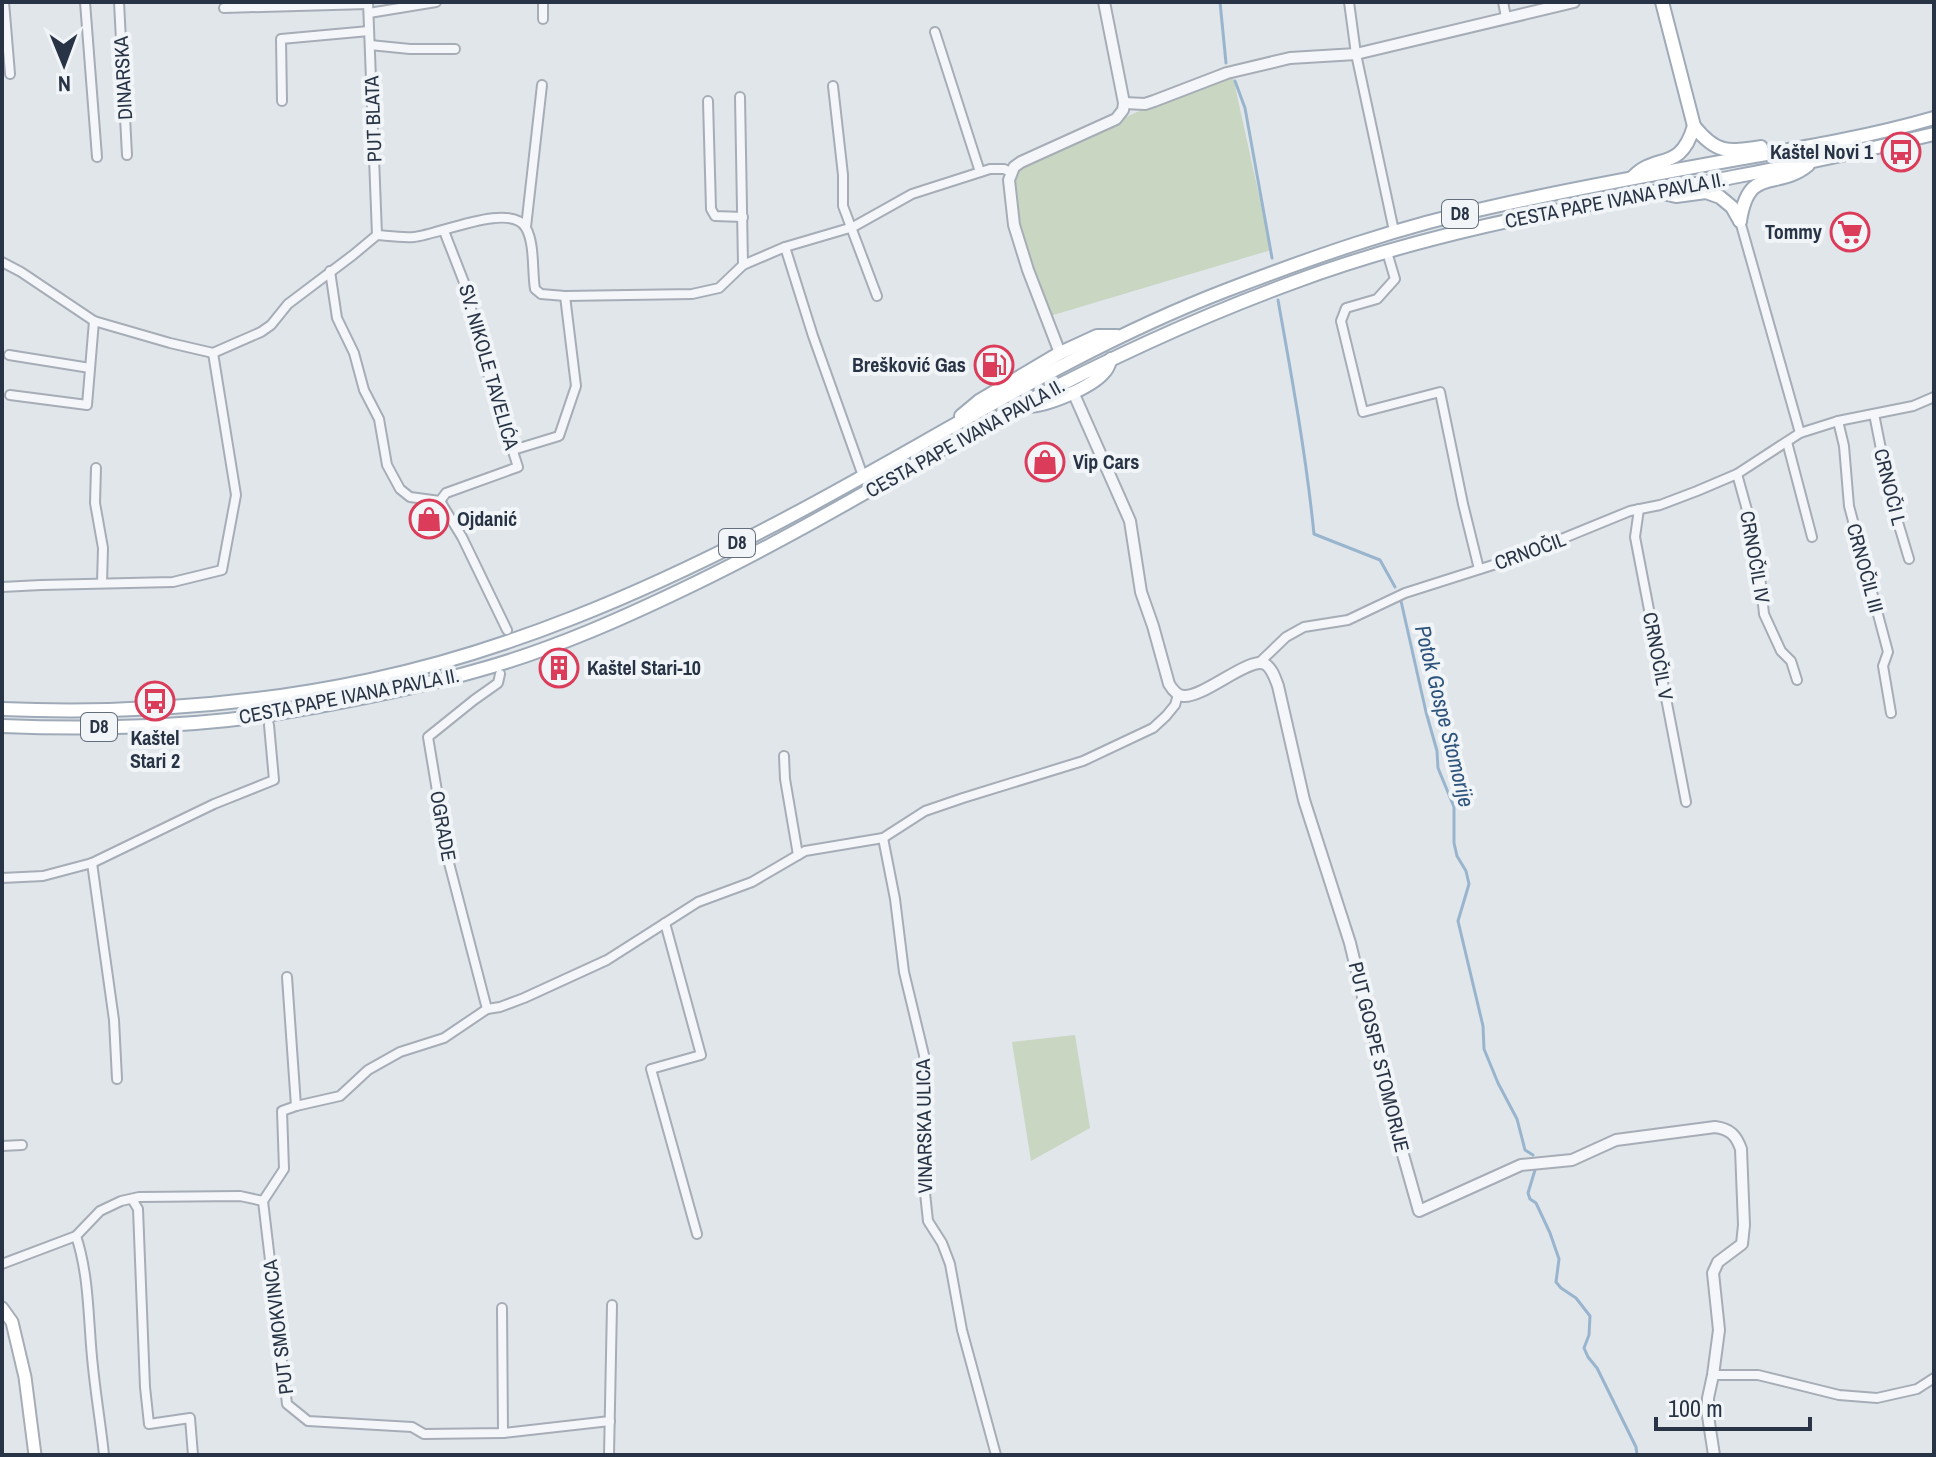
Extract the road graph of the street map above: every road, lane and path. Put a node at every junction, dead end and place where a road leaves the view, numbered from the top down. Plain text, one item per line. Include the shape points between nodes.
1 (4, 2) edge
2 (85, 2) edge
3 (119, 2) edge
4 (436, 2) edge
5 (543, 2) edge
6 (1104, 2) edge
7 (1349, 2) edge
8 (1503, 2) edge
9 (1574, 2) edge
10 (1662, 2) edge
11 (423, 4) edge
12 (368, 6) edge
13 (224, 8) dead end
14 (1506, 17) junction
15 (543, 19) dead end
16 (369, 31) junction
17 (935, 32) dead end
18 (370, 45) junction
19 (455, 49) dead end
20 (1356, 54) junction
21 (10, 74) dead end
22 (542, 85) dead end
23 (833, 86) dead end
24 (740, 97) dead end
25 (282, 101) dead end
26 (708, 101) dead end
27 (1124, 103) junction
28 (1934, 118) edge
29 (1694, 126) junction
30 (1934, 134) edge
31 (1791, 150) junction
32 (127, 155) dead end
33 (97, 157) dead end
34 (1811, 162) junction
35 (980, 172) junction
36 (1011, 172) junction
37 (1632, 178) junction
38 (1656, 191) junction
39 (743, 217) junction
40 (1740, 221) junction
41 (526, 227) junction
42 (853, 227) junction
43 (444, 231) junction
44 (1394, 231) junction
45 (377, 235) junction
46 (785, 247) junction
47 (1387, 252) junction
48 (2, 262) edge
49 (743, 265) junction
50 (330, 271) junction
51 (565, 296) junction
52 (877, 296) dead end
53 (94, 321) junction
54 (1120, 337) junction
55 (213, 353) junction
56 (1060, 353) junction
57 (9, 355) dead end
58 (1111, 359) junction
59 (90, 368) junction
60 (1073, 392) junction
61 (10, 395) dead end
62 (1934, 397) edge
63 (1020, 406) junction
64 (1874, 414) junction
65 (1838, 421) junction
66 (956, 424) junction
67 (1800, 433) junction
68 (1787, 442) junction
69 (513, 450) junction
70 (96, 468) dead end
71 (1737, 474) junction
72 (863, 476) junction
73 (440, 501) junction
74 (1639, 509) junction
75 (1812, 537) dead end
76 (1909, 559) dead end
77 (1479, 569) junction
78 (102, 583) junction
79 (2, 587) edge
80 (507, 630) dead end
81 (1260, 662) junction
82 (500, 674) dead end
83 (1797, 680) dead end
84 (1178, 695) junction
85 (2, 709) edge
86 (1891, 713) dead end
87 (269, 725) dead end
88 (2, 726) edge
89 (784, 756) dead end
90 (1686, 802) dead end
91 (883, 838) junction
92 (798, 855) junction
93 (92, 863) junction
94 (2, 878) edge
95 (665, 923) junction
96 (287, 977) dead end
97 (487, 1009) junction
98 (117, 1079) dead end
99 (296, 1106) junction
100 (22, 1145) dead end
101 (2, 1146) edge
102 (132, 1199) junction
103 (263, 1201) junction
104 (697, 1234) dead end
105 (76, 1236) junction
106 (2, 1264) edge
107 (612, 1305) dead end
108 (2, 1308) edge
109 (502, 1308) dead end
110 (1713, 1375) junction
111 (1934, 1378) edge
112 (610, 1421) junction
113 (503, 1433) junction
114 (35, 1455) edge
115 (104, 1455) edge
116 (193, 1455) edge
117 (609, 1455) edge
118 (996, 1455) edge
119 (1714, 1455) edge

1 - 21 street
2 - 33 street
3 - 32 street, DINARSKA
4 - 11 street
5 - 15 street
6 - 27 street
7 - 20 street
8 - 14 street
9 - 14 street
10 - 29 main road
11 - 12 street
12 - 13 street
12 - 16 street, PUT BLATA
14 - 20 street
16 - 18 street, PUT BLATA
16 - 25 street via 281,39
17 - 35 street
18 - 19 street
18 - 45 street, PUT BLATA
20 - 27 street via 1290,58 1227,73 1145,104
20 - 44 street
22 - 41 street
23 - 42 street via 843,206
24 - 39 street
26 - 39 street via 711,209 715,216
27 - 36 street via 1116,119 1021,162
28 - 31 main road, CESTA PAPE IVANA PAVLA II. / D8
29 - 31 main road via 1724,150 1777,145
29 - 37 main road via 1681,151
30 - 34 main road, CESTA PAPE IVANA PAVLA II. / D8
31 - 37 main road, CESTA PAPE IVANA PAVLA II. / D8
34 - 38 main road, CESTA PAPE IVANA PAVLA II. / D8
34 - 40 main road via 1797,174 1761,182 1748,194
35 - 36 street
35 - 42 street via 912,194
36 - 56 street via 1014,225
37 - 44 main road, CESTA PAPE IVANA PAVLA II. / D8
38 - 40 main road via 1676,196 1706,192 1732,207
38 - 47 main road, CESTA PAPE IVANA PAVLA II. / D8 via 1451,233
39 - 49 street
40 - 67 street
41 - 43 street via 508,218 489,218
41 - 51 street via 535,289
42 - 46 street
42 - 52 street
43 - 45 street via 413,237
43 - 69 street, SV. NIKOLE TAVELIĆA via 467,290
44 - 54 main road, CESTA PAPE IVANA PAVLA II. / D8 via 1227,290
45 - 50 street
46 - 49 street
46 - 72 street
47 - 58 main road, CESTA PAPE IVANA PAVLA II. / D8 via 1293,282
47 - 77 street via 1395,279 1377,299 1346,308 1341,321 1363,412 1440,392
48 - 53 street
49 - 51 street via 719,288 692,294
50 - 55 street via 288,304 271,325
50 - 73 street via 337,318 379,419 387,465 410,497
51 - 69 street via 576,386 564,423 559,436
53 - 55 street
53 - 59 street
54 - 56 main road via 1097,336
54 - 66 main road, CESTA PAPE IVANA PAVLA II. / D8
55 - 78 street via 236,495 222,570 173,582
56 - 66 main road via 967,409
57 - 59 street
58 - 60 main road via 1103,374
58 - 63 main road, CESTA PAPE IVANA PAVLA II. / D8
59 - 61 street via 87,405
60 - 63 main road via 1045,404
60 - 84 street via 1130,521 1141,592 1169,684
62 - 64 street
63 - 88 main road, CESTA PAPE IVANA PAVLA II. / D8 via 695,584 481,670 373,696 230,720
64 - 65 street
64 - 76 street, CRNOČI L
65 - 67 street
65 - 86 street, CRNOČIL III via 1849,506 1888,652 1883,666
66 - 72 main road, CESTA PAPE IVANA PAVLA II. / D8
67 - 68 street, CRNOČIL
68 - 71 street, CRNOČIL
68 - 75 street
69 - 73 street, SV. NIKOLE TAVELIĆA via 518,467 446,493
70 - 78 street
71 - 74 street, CRNOČIL
71 - 83 street, CRNOČIL IV via 1757,546 1764,614
72 - 85 main road, CESTA PAPE IVANA PAVLA II. / D8 via 627,595 510,640 395,674 192,707
73 - 80 street
74 - 77 street, CRNOČIL
74 - 90 street, CRNOČIL V via 1635,537
77 - 81 street, CRNOČIL via 1405,593 1348,620 1304,627
78 - 79 street
81 - 84 street via 1189,695
81 - 110 street, PUT GOSPE STOMORIJE via 1272,670 1278,686 1304,800 1350,943 1419,1211 1521,1165 1572,1160 1616,1140 1715,1127 1730,1131 1741,1149 1744,1225 1742,1244 1718,1262 1713,1273 1719,1330
82 - 97 street, OGRADE via 498,683 428,737 449,863
84 - 91 street via 1166,716 1139,735 1083,761 925,811
87 - 93 street via 274,780
89 - 92 street
91 - 92 street
91 - 118 street, VINARSKA ULICA via 904,972 924,1055 928,1221 950,1264
92 - 95 street
93 - 94 street via 43,876
93 - 98 street
95 - 97 street via 607,960
95 - 104 street via 701,1055 651,1069
96 - 99 street
97 - 99 street via 444,1038 400,1052 368,1070 340,1096
99 - 103 street via 282,1111 284,1169
100 - 101 street
102 - 103 street via 240,1196
102 - 105 street via 100,1211
102 - 116 street via 138,1209 149,1424 190,1418
103 - 113 street, PUT SMOKVINCA via 287,1404 308,1421 412,1427 424,1434
105 - 106 street
105 - 115 street
107 - 112 street
108 - 114 main road via 12,1322 25,1377
109 - 113 street
110 - 111 street via 1758,1375 1839,1395 1877,1398 1917,1389
110 - 119 street, PUT GOSPE STOMORIJE via 1708,1416
112 - 113 street, PUT SMOKVINCA
112 - 117 street

